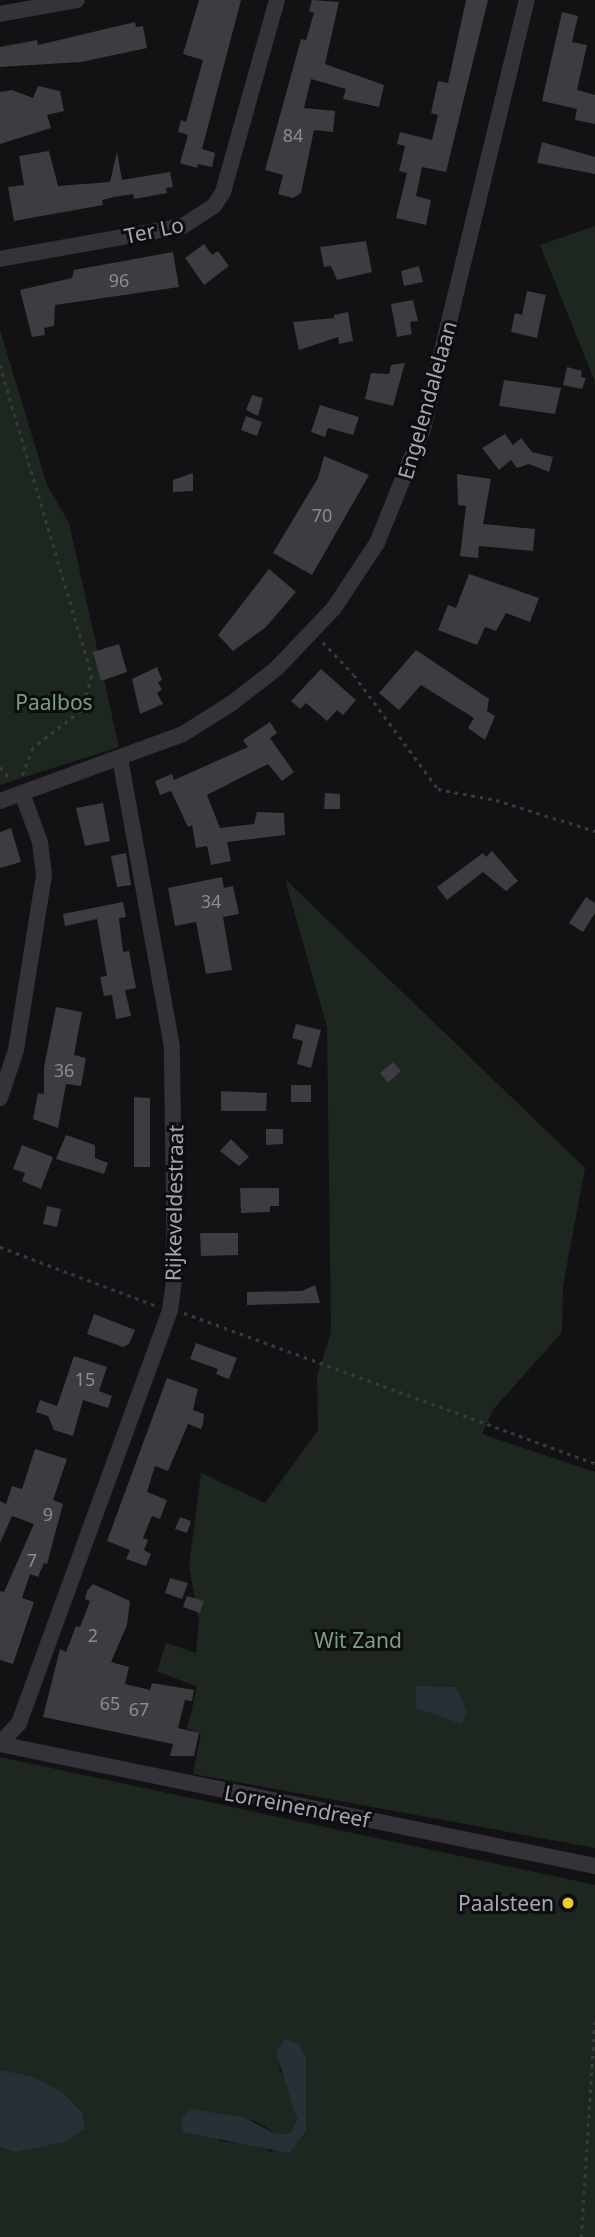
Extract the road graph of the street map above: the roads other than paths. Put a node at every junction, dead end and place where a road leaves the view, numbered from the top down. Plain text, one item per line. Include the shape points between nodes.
1 (76, 0) edge
2 (277, 0) edge
3 (527, 0) edge
4 (0, 13) edge
5 (0, 259) edge
6 (120, 758) junction
7 (23, 793) junction
8 (0, 801) edge
9 (0, 1098) edge
10 (0, 1743) edge
11 (595, 1866) edge

1 - 4 street
2 - 5 street, Ter Lo via 223,192 214,206 183,226
3 - 6 street, Engelendalelaan via 418,442 377,543 334,608 277,668 183,734
6 - 7 street, Engelendalelaan
6 - 10 street, Rijkeveldestraat via 172,1047 175,1276 170,1310 19,1723
7 - 8 street, Engelendalelaan
7 - 9 street via 40,842 44,875 16,1050
10 - 11 street, Lorreinendreef

